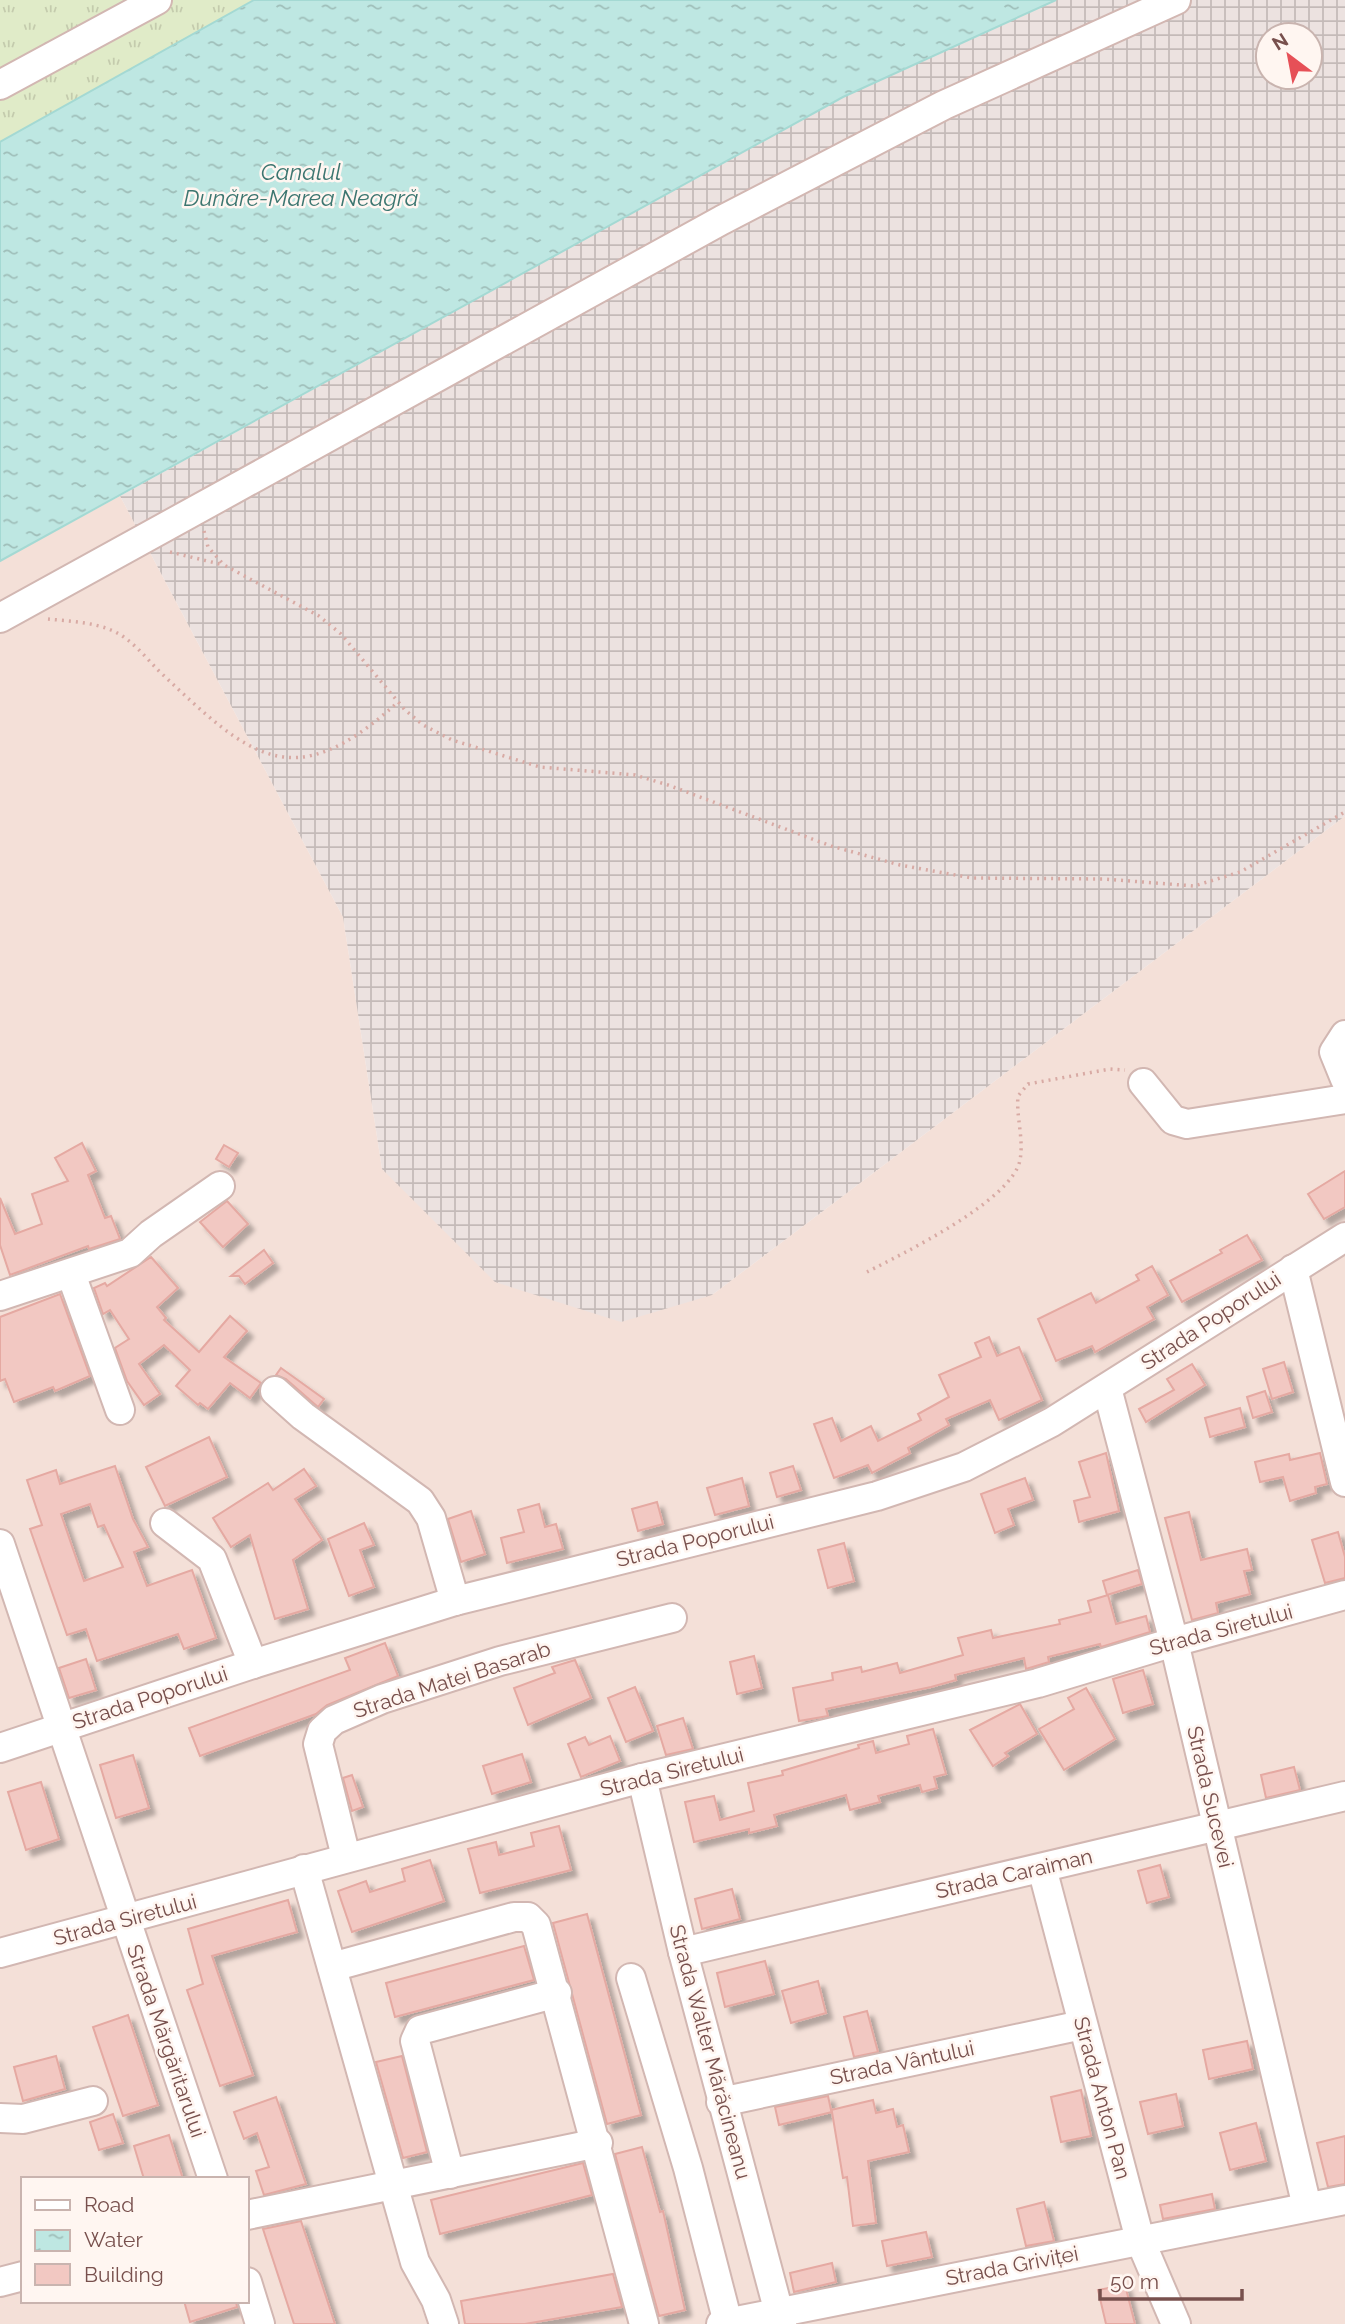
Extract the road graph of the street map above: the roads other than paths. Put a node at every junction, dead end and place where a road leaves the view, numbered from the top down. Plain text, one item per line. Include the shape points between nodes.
1 (157, 0) edge
2 (1176, 0) edge
3 (0, 85) edge
4 (0, 618) edge
5 (1345, 1035) edge
6 (1345, 1079) edge
7 (1143, 1083) road end
8 (1345, 1099) edge
9 (220, 1186) dead end
10 (1345, 1237) edge
11 (1293, 1269) junction
12 (71, 1274) junction
13 (0, 1296) edge
14 (1107, 1388) junction
15 (275, 1391) dead end
16 (120, 1410) dead end
17 (1345, 1482) edge
18 (165, 1523) dead end
19 (0, 1544) edge
20 (1345, 1595) edge
21 (455, 1601) junction
22 (672, 1618) dead end
23 (1174, 1642) junction
24 (253, 1664) junction
25 (60, 1728) junction
26 (0, 1748) edge
27 (642, 1778) junction
28 (1345, 1796) edge
29 (1216, 1826) junction
30 (346, 1857) junction
31 (1042, 1868) junction
32 (304, 1869) junction
33 (124, 1921) junction
34 (683, 1952) junction
35 (0, 1953) edge
36 (332, 1967) junction
37 (631, 1978) dead end
38 (557, 1993) junction
39 (1082, 2025) junction
40 (93, 2101) dead end
41 (722, 2102) junction
42 (0, 2118) edge
43 (598, 2143) junction
44 (450, 2175) junction
45 (212, 2177) edge
46 (393, 2186) junction
47 (1345, 2200) edge
48 (1307, 2207) junction
49 (248, 2215) edge
50 (1140, 2240) junction
51 (21, 2277) edge
52 (0, 2282) edge
53 (248, 2286) edge
54 (781, 2318) edge
55 (724, 2323) edge
56 (260, 2324) edge
57 (444, 2324) edge
58 (644, 2324) edge
59 (1176, 2324) edge

1 - 3 street
2 - 4 street via 944,105 784,188
5 - 6 street via 1334,1052
7 - 8 street via 1173,1120 1187,1124
9 - 12 street via 130,1253
10 - 11 street, Strada Poporului
11 - 14 street, Strada Poporului
11 - 17 street
12 - 13 street
12 - 16 street
14 - 21 street, Strada Poporului via 1005,1448 914,1485
14 - 23 street, Strada Sucevei
15 - 21 street via 420,1501 431,1518
18 - 24 street via 212,1559
19 - 25 street, Strada Mărgăritarului
20 - 23 street, Strada Siretului
21 - 24 street, Strada Poporului
22 - 30 street, Strada Matei Basarab via 500,1661 382,1699 334,1720 318,1744
23 - 27 street, Strada Siretului via 1038,1683
23 - 29 street, Strada Sucevei
24 - 25 street, Strada Poporului
25 - 26 street, Strada Poporului
25 - 33 street, Strada Mărgăritarului
27 - 30 street, Strada Siretului
27 - 34 street, Strada Walter Mărăcineanu
28 - 29 street, Strada Caraiman
29 - 31 street, Strada Caraiman
29 - 48 street, Strada Sucevei
30 - 32 street, Strada Siretului
31 - 34 street, Strada Caraiman
31 - 39 street, Strada Anton Pan
32 - 33 street, Strada Siretului
32 - 36 street
33 - 35 street, Strada Siretului
33 - 45 street, Strada Mărgăritarului
34 - 41 street, Strada Walter Mărăcineanu
36 - 38 street via 528,1917 543,1942
36 - 46 street
37 - 55 street via 688,2168
38 - 43 street
38 - 44 street via 420,2030 416,2035
39 - 41 street, Strada Vântului
39 - 50 street, Strada Anton Pan
40 - 42 street via 23,2119
41 - 54 street, Strada Walter Mărăcineanu
43 - 44 street
43 - 58 street
44 - 46 street
46 - 49 street
46 - 57 street via 415,2262
47 - 48 street, Strada Griviței
48 - 50 street, Strada Griviței
50 - 54 street, Strada Griviței
50 - 59 street, Strada Anton Pan
51 - 52 street
53 - 56 street
54 - 55 street, Strada Griviței

